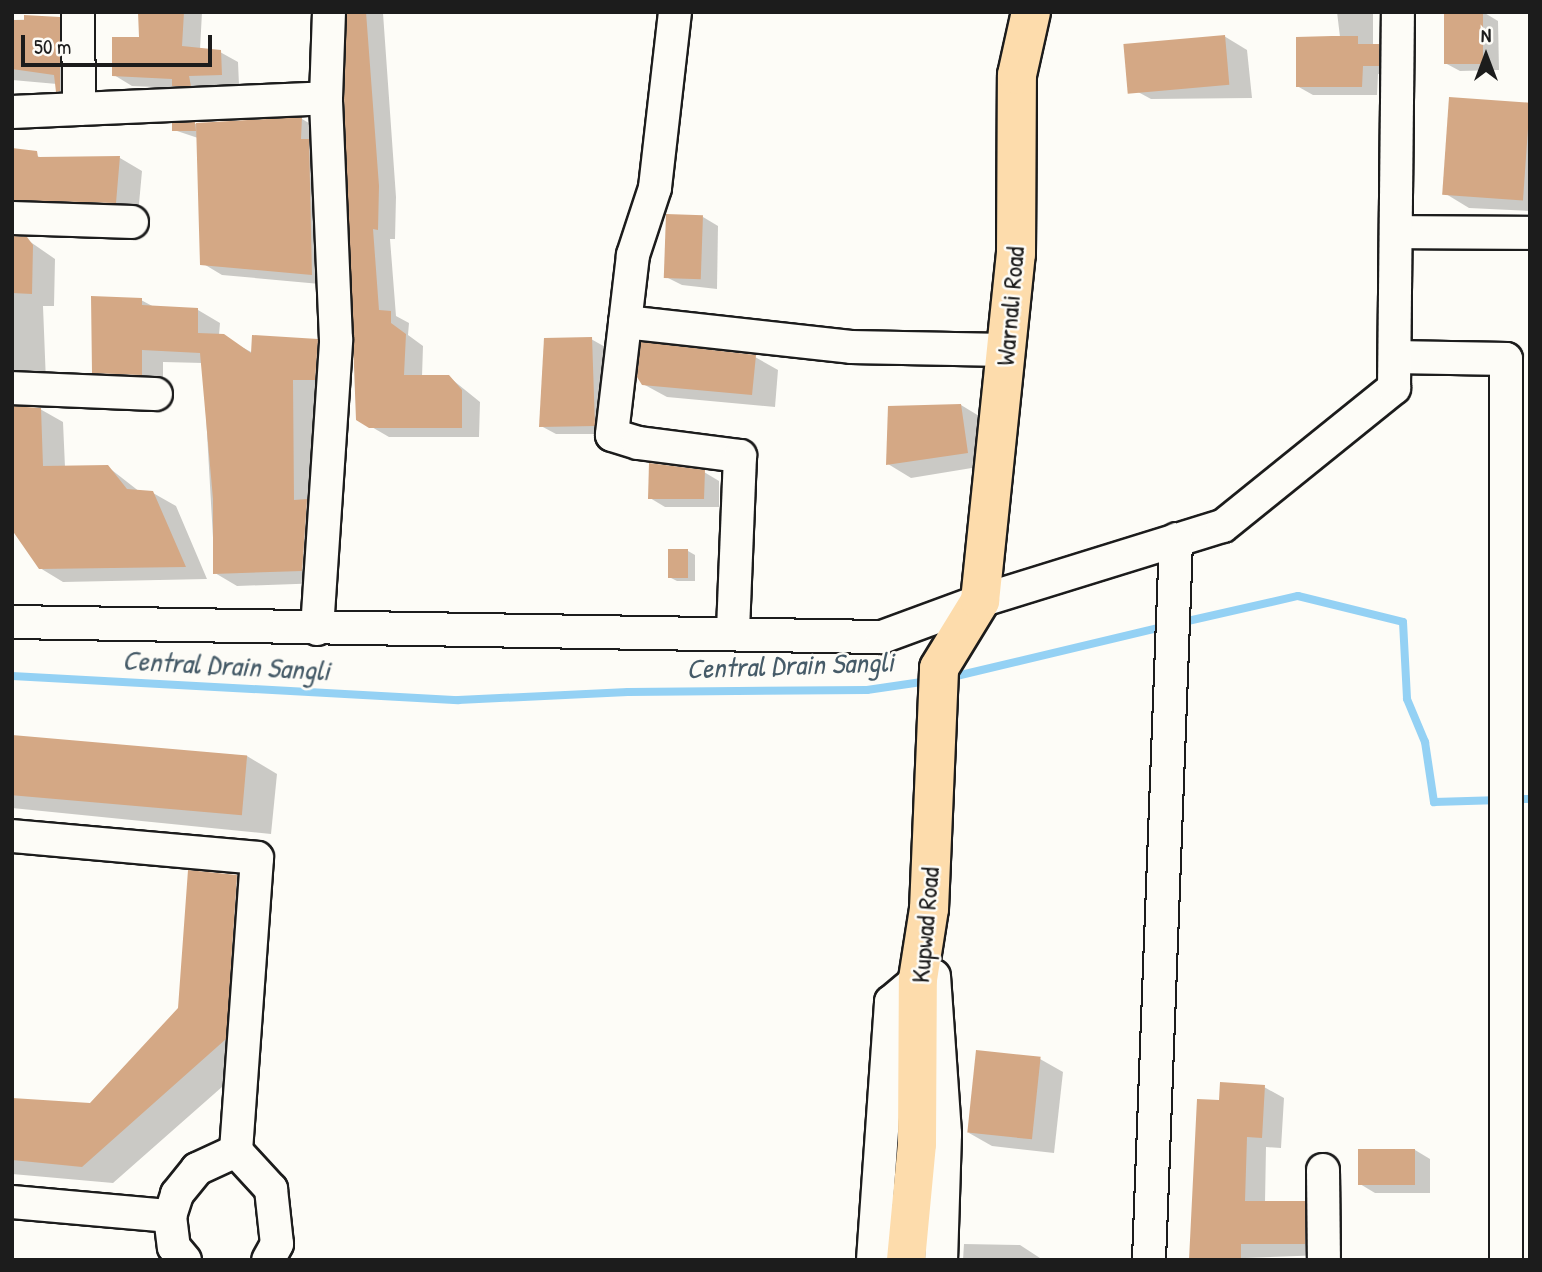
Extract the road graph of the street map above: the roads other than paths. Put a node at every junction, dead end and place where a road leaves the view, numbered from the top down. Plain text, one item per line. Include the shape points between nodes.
1 (78, 12) edge
2 (329, 12) edge
3 (675, 12) edge
4 (1031, 12) edge
5 (1398, 12) edge
6 (326, 98) junction
7 (79, 109) junction
8 (12, 112) edge
9 (12, 218) edge
10 (132, 222) dead end
11 (1396, 232) junction
12 (1530, 233) edge
13 (625, 322) junction
14 (1006, 350) junction
15 (1395, 357) junction
16 (12, 388) edge
17 (156, 394) dead end
18 (1176, 540) junction
19 (981, 601) junction
20 (12, 622) edge
21 (317, 629) junction
22 (733, 633) junction
23 (12, 836) edge
24 (929, 909) junction
25 (918, 979) junction
26 (236, 1151) junction
27 (1323, 1170) dead end
28 (12, 1202) edge
29 (170, 1216) junction
30 (185, 1260) edge
31 (268, 1260) edge
32 (873, 1260) edge
33 (906, 1260) edge
34 (941, 1260) edge
35 (1149, 1260) edge
36 (1324, 1260) edge
37 (1506, 1260) edge

1 - 7 street
2 - 6 street
3 - 13 street via 655,188 633,255
4 - 14 main road, Warnali Road via 1017,75 1016,254
5 - 11 street
6 - 7 street
6 - 21 street via 336,340
7 - 8 street
9 - 10 street
11 - 12 street
11 - 15 street
13 - 14 street via 851,347
13 - 22 street via 612,435 638,443 740,456
14 - 19 main road, Warnali Road
15 - 18 street via 1394,388 1223,526
15 - 37 street via 1506,359
16 - 17 street
18 - 19 street
18 - 35 street
19 - 22 street via 882,637
19 - 24 main road, Kupwad Road via 939,668
20 - 21 street
21 - 22 street
23 - 26 street via 257,858
24 - 25 main road, Kupwad Road
24 - 34 street via 945,1134
25 - 32 street via 891,1002
25 - 33 main road, Kupwad Road via 917,1144
26 - 29 street via 197,1169 177,1194
26 - 31 street via 271,1189 277,1244
27 - 36 street
28 - 29 street
29 - 30 street via 174,1247

